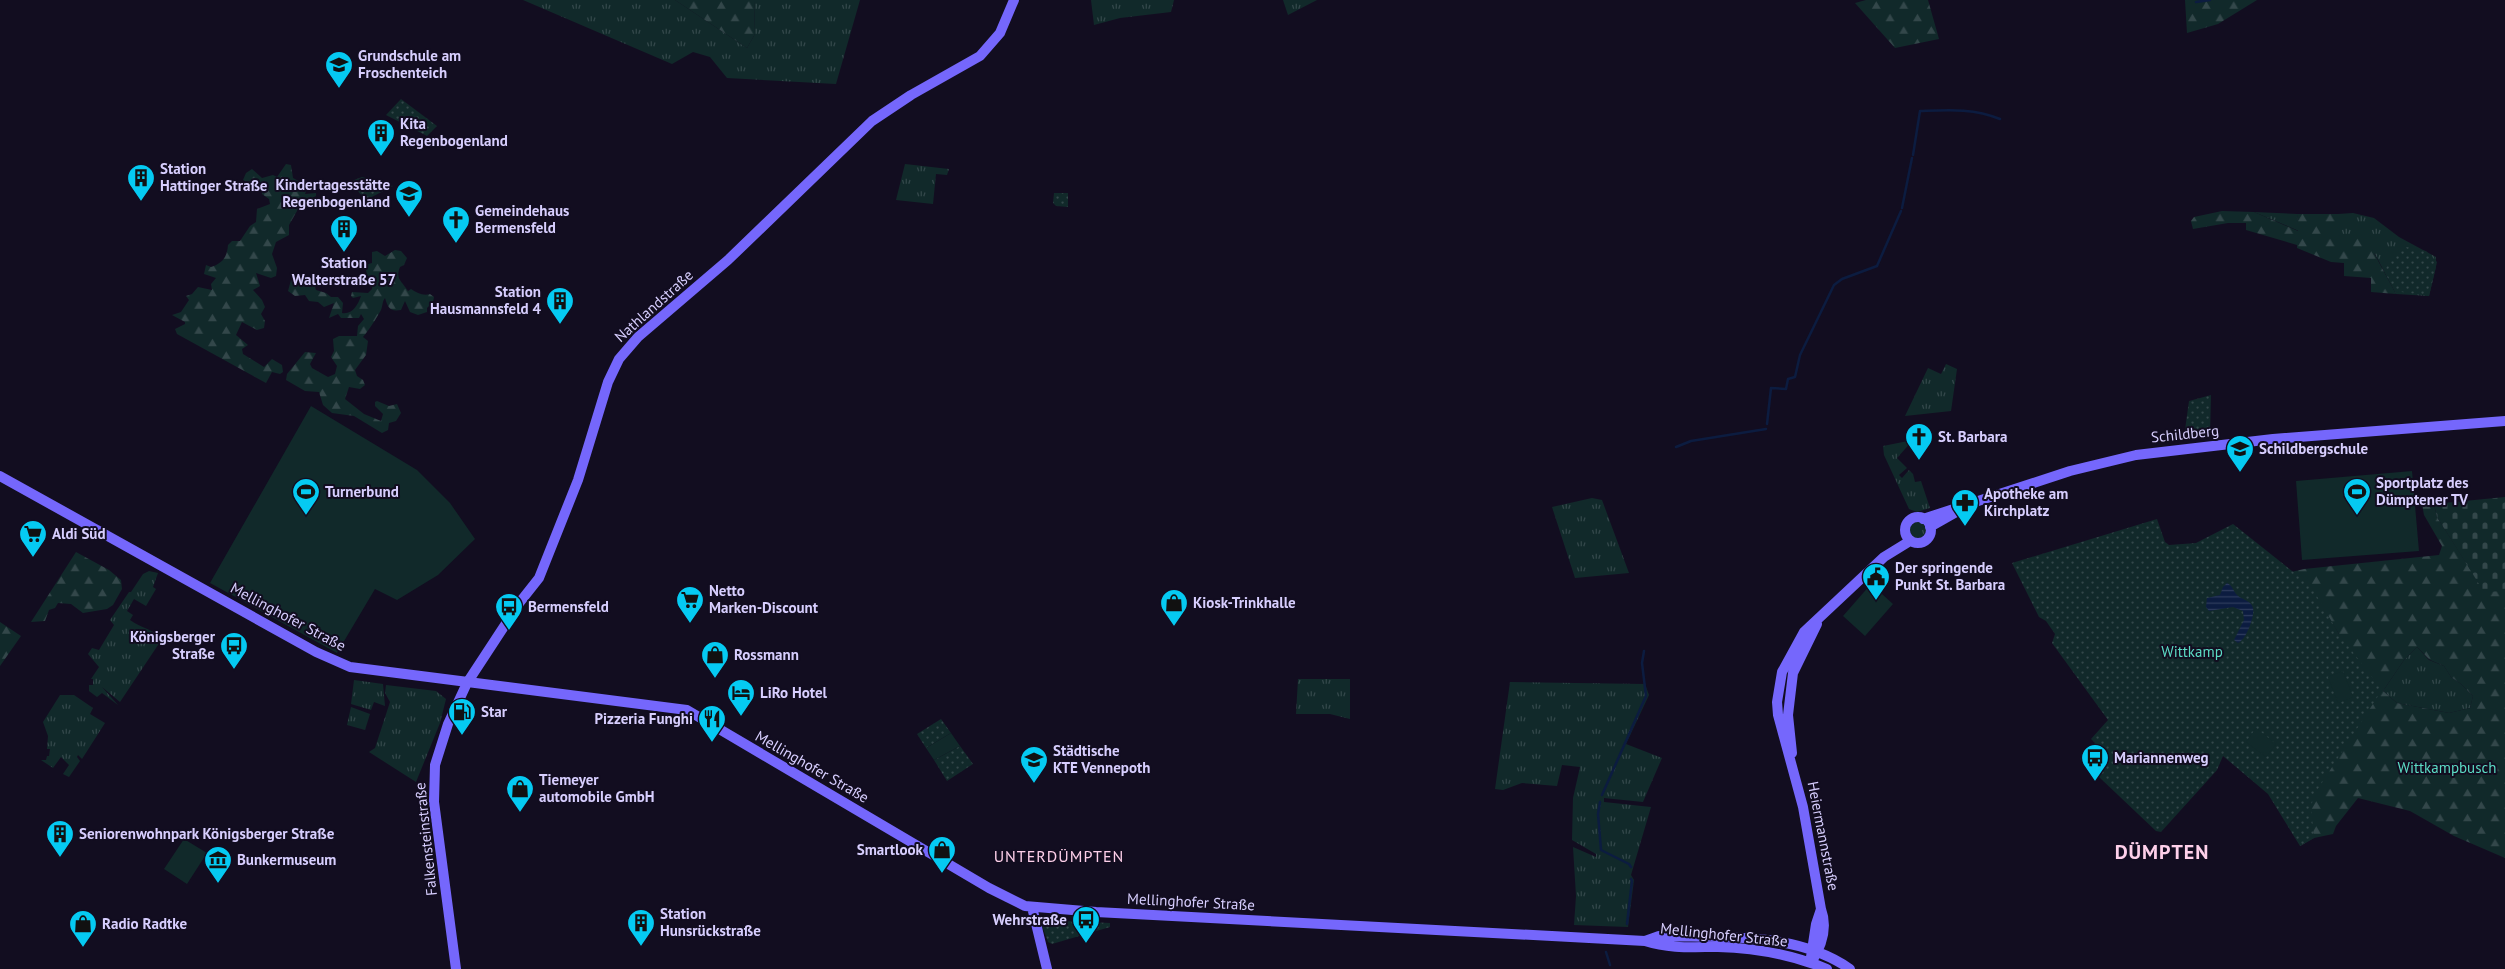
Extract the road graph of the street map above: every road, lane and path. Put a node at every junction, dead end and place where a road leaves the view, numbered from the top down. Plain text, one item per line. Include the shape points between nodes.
1 (1014, 0) edge
2 (2505, 421) edge
3 (0, 476) edge
4 (1927, 522) junction
5 (1907, 537) junction
6 (1818, 621) junction
7 (467, 683) junction
8 (1794, 768) junction
9 (1032, 907) junction
10 (1645, 941) junction
11 (1815, 951) junction
12 (1811, 963) junction
13 (456, 969) edge
14 (1047, 969) edge
15 (1827, 969) edge
16 (1850, 969) edge

1 - 7 street, Nathlandstraße via 1000,33 980,56 911,95 859,133 755,235 623,353 608,382 578,480 539,578
2 - 4 street, Schildberg via 2273,439 2136,455 2070,471
3 - 7 street, Mellinghofer Straße via 324,656 358,669
4 - 5 street via 1911,519 1906,525
4 - 5 street via 1930,532 1924,542 1914,543
5 - 6 street
6 - 8 street, Heiermannstraße via 1793,673 1789,704
6 - 8 street, Heiermannstraße via 1804,632 1782,672 1778,702 1781,730
7 - 9 street, Mellinghofer Straße via 687,710 995,892 1015,903
7 - 13 street, Falkensteinstraße via 440,747 433,781
8 - 11 street, Heiermannstraße via 1825,919
9 - 10 street, Mellinghofer Straße
9 - 14 street
10 - 11 street, Mellinghofer Straße via 1659,936 1719,938 1775,942
10 - 12 street, Mellinghofer Straße via 1662,947 1754,950
11 - 12 street, Heiermannstraße
11 - 16 street, Mellinghofer Straße
12 - 15 street, Mellinghofer Straße

